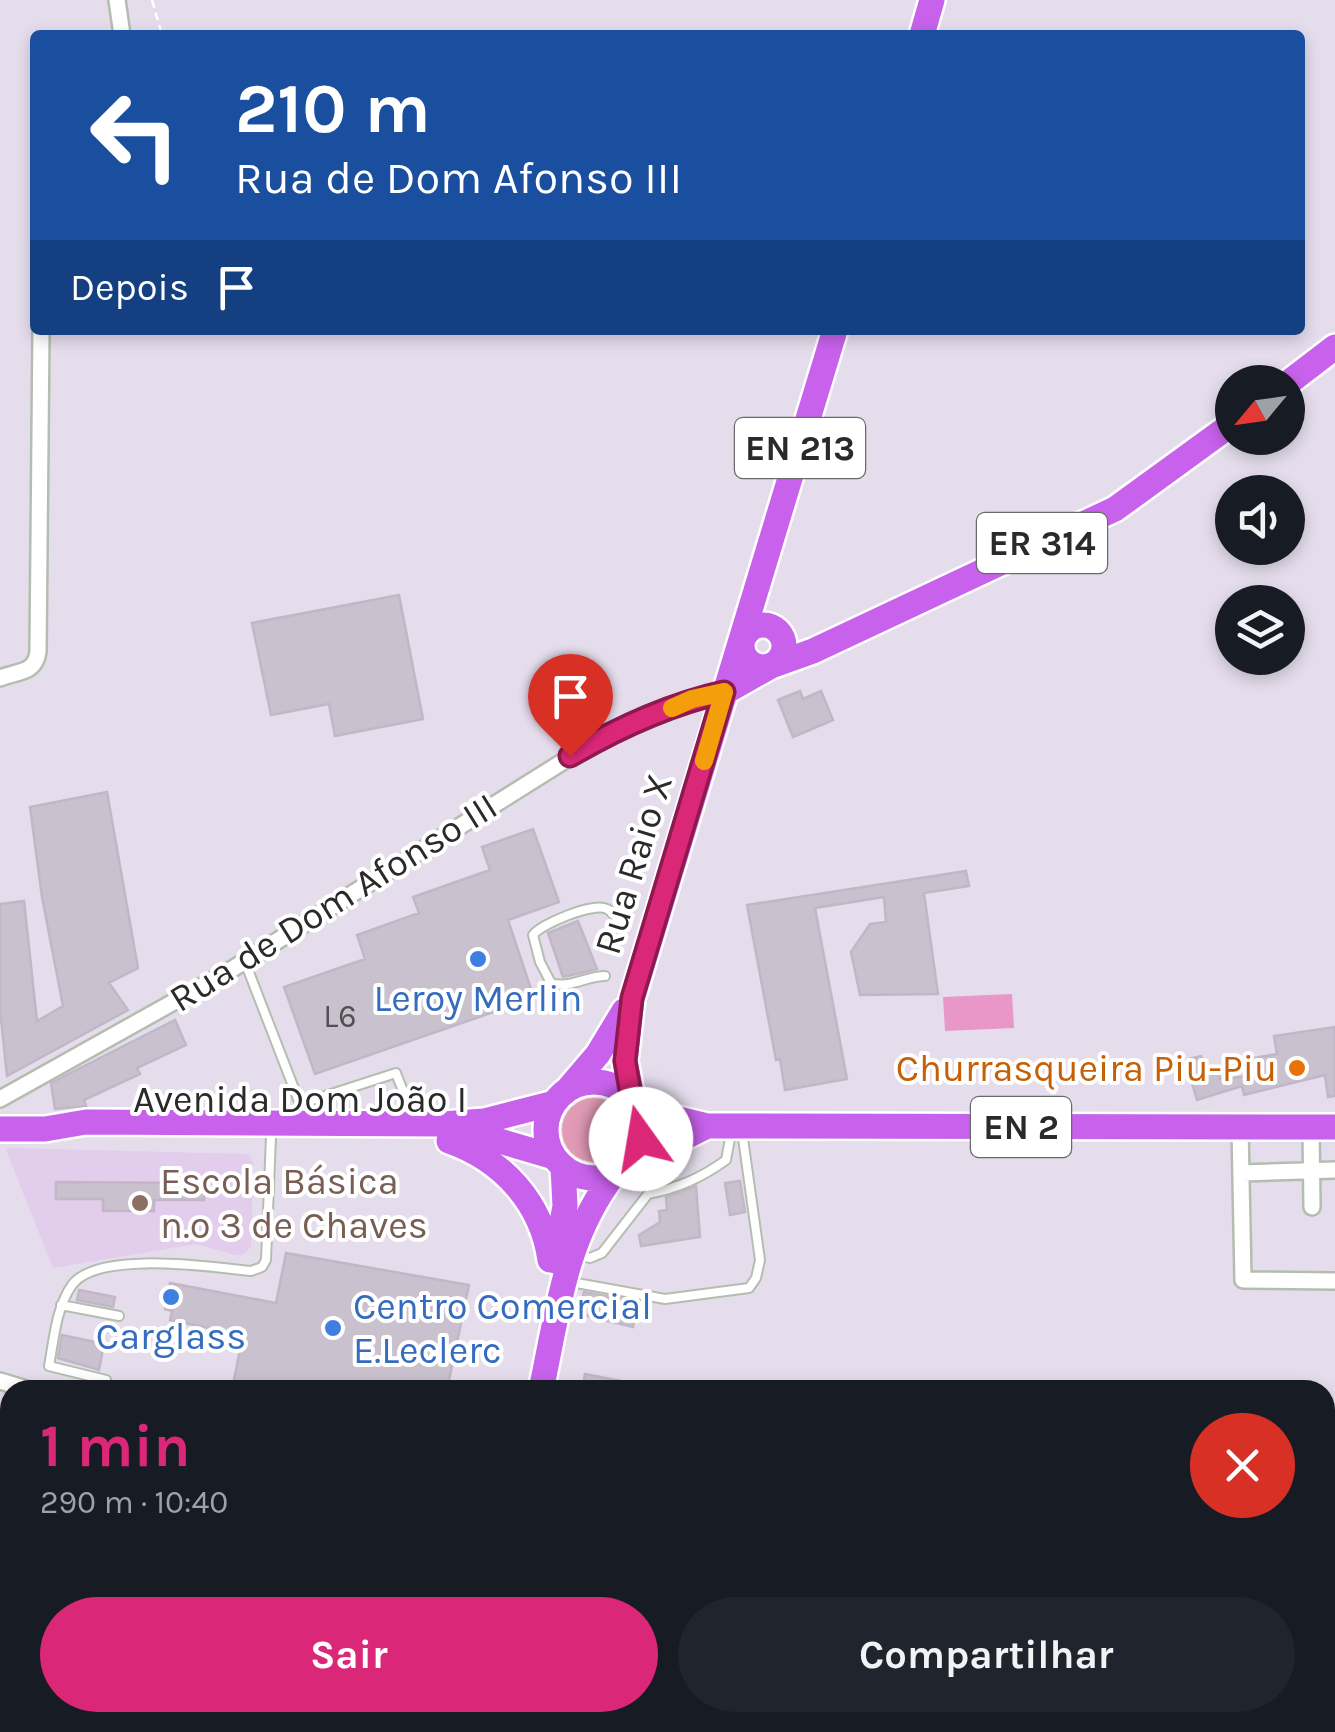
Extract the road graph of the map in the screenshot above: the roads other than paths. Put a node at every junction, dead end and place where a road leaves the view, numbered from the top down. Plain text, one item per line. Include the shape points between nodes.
1 (117, 0) edge
2 (932, 0) edge
3 (121, 30) edge
4 (923, 30) edge
5 (41, 335) edge
6 (833, 335) edge
7 (1335, 347) edge
8 (1305, 370) edge
9 (1215, 436) edge
10 (764, 565) junction
11 (778, 631) junction
12 (743, 638) junction
13 (837, 638) junction
14 (771, 666) junction
15 (0, 678) edge
16 (724, 692) junction
17 (622, 927) dead end
18 (244, 961) junction
19 (605, 976) dead end
20 (632, 998) junction
21 (561, 1096) junction
22 (0, 1099) edge
23 (635, 1106) junction
24 (727, 1126) junction
25 (1240, 1126) junction
26 (1323, 1127) edge
27 (0, 1129) edge
28 (44, 1129) junction
29 (442, 1131) junction
30 (272, 1137) junction
31 (558, 1162) junction
32 (620, 1170) junction
33 (1335, 1170) edge
34 (1312, 1171) junction
35 (1241, 1173) junction
36 (1312, 1207) dead end
37 (572, 1254) junction
38 (559, 1278) junction
39 (1335, 1282) edge
40 (61, 1305) junction
41 (120, 1316) dead end
42 (106, 1380) dead end
43 (529, 1380) edge
44 (543, 1380) edge

1 - 3 street
2 - 4 main road
5 - 15 street via 38,652 27,670
6 - 10 main road, EN 213
7 - 8 main road
9 - 13 main road, ER 314 via 1115,508
10 - 11 main road, EN 213
10 - 12 main road, EN 213
11 - 12 main road via 755,626
11 - 13 main road, ER 314 via 795,639
11 - 14 main road, EN 213 via 784,650
12 - 14 main road via 748,661
12 - 16 main road, Rua Raio X / EN 213
13 - 14 main road, ER 314
14 - 16 main road
16 - 18 street, Rua de Dom Afonso III via 599,739
16 - 20 main road, Rua Raio X / EN 213
17 - 19 lane via 612,912 596,907 533,935 551,983
18 - 22 street, Rua de Dom Afonso III
18 - 29 lane via 300,1104 396,1073 416,1112
20 - 21 main road, Rua Raio X / EN 213 via 598,1054
20 - 23 main road, Rua Raio X / EN 213 via 625,1061
21 - 23 main road, EN 2 via 595,1082 622,1092
21 - 29 main road, Avenida Dom João I / EN 2
21 - 31 main road via 546,1130
23 - 24 main road, EN 2
23 - 32 main road via 641,1139
24 - 25 main road, EN 2
24 - 32 main road, EN 2
24 - 37 lane via 726,1160 676,1188 648,1194 602,1254
24 - 38 lane via 760,1260 749,1288 664,1298
25 - 26 main road, EN 2
25 - 35 street
26 - 34 street
27 - 28 main road, Avenida Dom João I / EN 2
28 - 29 main road, Avenida Dom João I / EN 2 via 86,1122
28 - 30 main road, Avenida Dom João I / EN 2 via 88,1136
29 - 30 main road, Avenida Dom João I / EN 2
29 - 31 main road, Avenida Dom João I / EN 2 via 486,1136
29 - 38 main road via 492,1163 523,1194 546,1234
30 - 40 lane via 262,1267 167,1262 89,1270
31 - 32 main road, EN 2 via 588,1178
31 - 38 main road via 565,1206
32 - 37 main road via 589,1209
33 - 34 street
34 - 35 street
34 - 36 street
35 - 39 street via 1243,1280
37 - 38 main road
38 - 43 main road
38 - 44 main road
40 - 41 lane
40 - 42 lane via 48,1366

